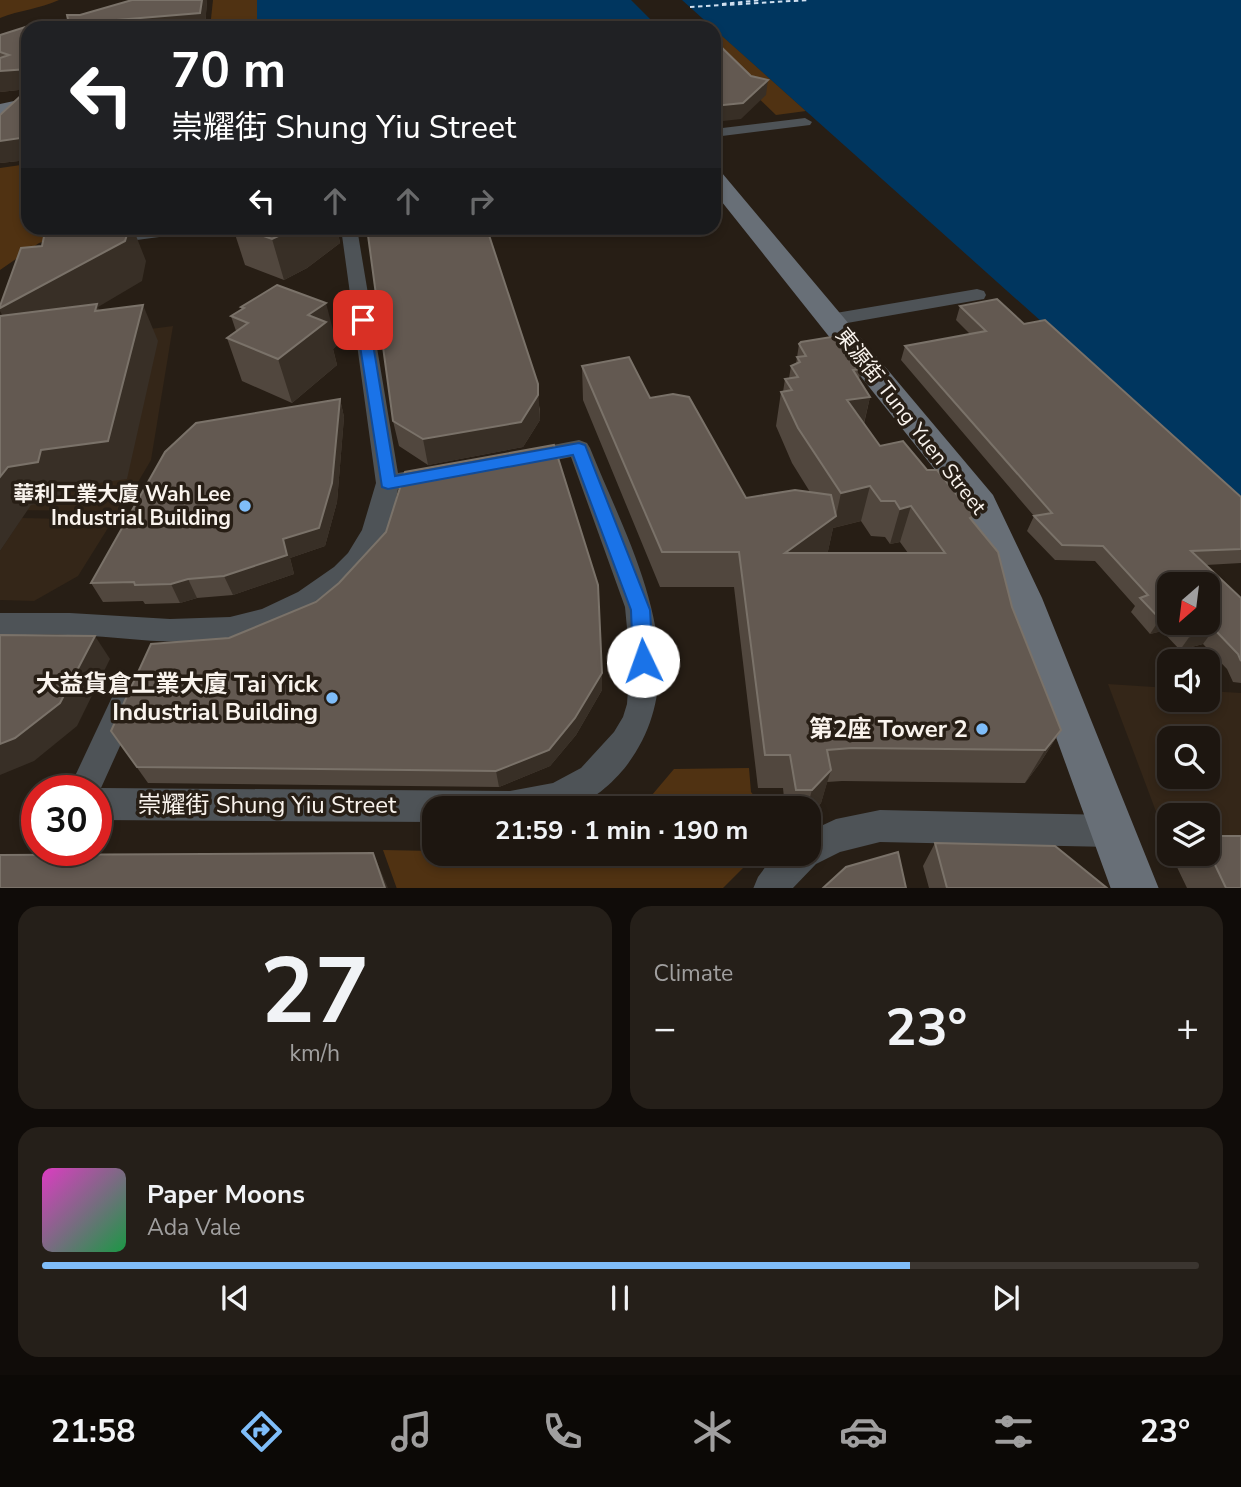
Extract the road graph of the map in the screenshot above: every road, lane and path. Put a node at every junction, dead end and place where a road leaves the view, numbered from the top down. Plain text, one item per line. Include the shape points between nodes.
1 (21, 106) edge
2 (0, 110) edge
3 (805, 122) dead end
4 (721, 132) edge
5 (721, 187) edge
6 (141, 235) edge
7 (350, 235) edge
8 (86, 243) edge
9 (977, 295) dead end
10 (830, 320) junction
11 (499, 463) edge
12 (458, 470) edge
13 (388, 483) junction
14 (0, 624) edge
15 (158, 631) junction
16 (91, 775) edge
17 (112, 804) edge
18 (1111, 831) junction
19 (821, 844) edge
20 (787, 866) edge
21 (770, 888) edge
22 (1135, 888) edge

1 - 2 street
3 - 4 street
5 - 10 street, 東源街 Tung Yuen Street
6 - 8 street
7 - 13 street
9 - 10 street
10 - 18 street, 東源街 Tung Yuen Street via 981,504 1019,587
11 - 17 street, 崇耀街 Shung Yiu Street via 579,448 640,610 645,686 640,712 630,737 604,768 569,793 528,806
12 - 13 street
13 - 15 street via 368,544 325,590 278,615 232,628
14 - 15 street
15 - 16 street
18 - 19 street via 880,826
18 - 22 street, 東源街 Tung Yuen Street
20 - 21 street

